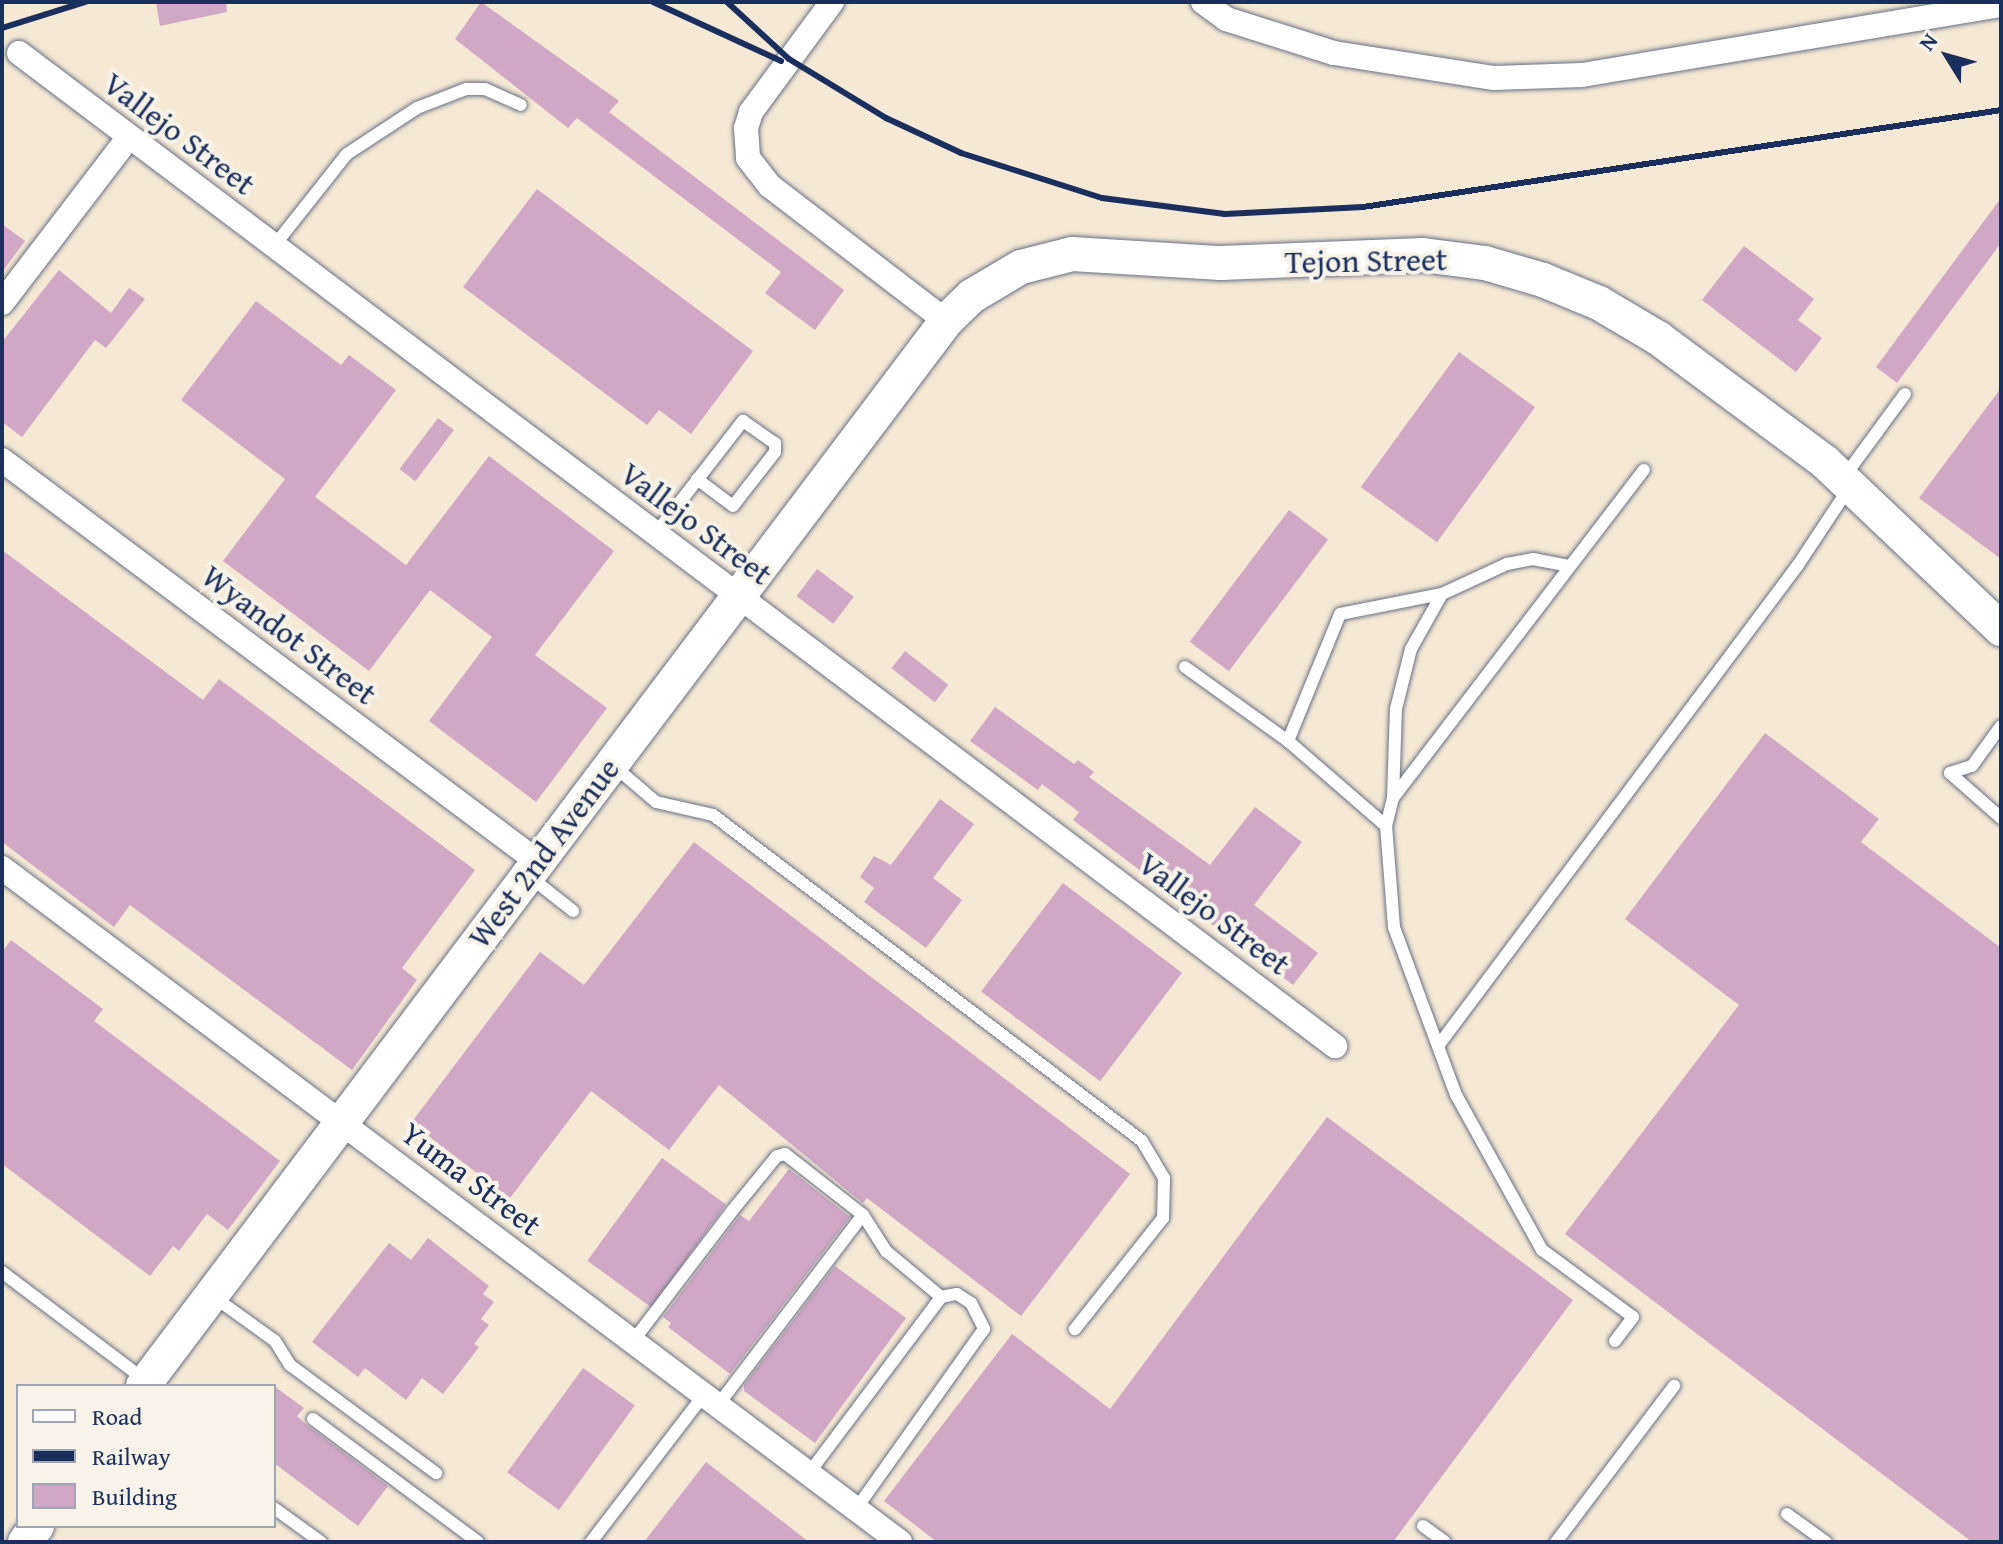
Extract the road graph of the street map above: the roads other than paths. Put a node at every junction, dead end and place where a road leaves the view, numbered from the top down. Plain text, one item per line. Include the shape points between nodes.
1 (832, 2) edge
2 (1203, 2) edge
3 (2001, 5) edge
4 (19, 53) dead end
5 (521, 105) dead end
6 (129, 137) junction
7 (274, 246) junction
8 (2, 303) edge
9 (946, 321) junction
10 (1905, 394) dead end
11 (2, 460) edge
12 (1644, 470) dead end
13 (697, 479) junction
14 (1848, 480) junction
15 (656, 533) junction
16 (1568, 566) junction
17 (1442, 594) junction
18 (738, 596) junction
19 (2001, 629) edge
20 (1185, 667) dead end
21 (2001, 726) edge
22 (1288, 741) junction
23 (611, 764) junction
24 (1393, 798) junction
25 (2001, 818) edge
26 (1386, 826) junction
27 (2, 868) edge
28 (533, 868) junction
29 (573, 911) dead end
30 (1335, 1046) dead end
31 (1438, 1046) junction
32 (343, 1122) junction
33 (863, 1215) junction
34 (2, 1272) edge
35 (211, 1296) junction
36 (941, 1297) junction
37 (1075, 1329) dead end
38 (633, 1341) junction
39 (1615, 1341) dead end
40 (145, 1384) edge
41 (1674, 1386) dead end
42 (711, 1400) junction
43 (313, 1419) dead end
44 (436, 1473) dead end
45 (809, 1473) junction
46 (276, 1509) edge
47 (856, 1509) junction
48 (1787, 1514) dead end
49 (1423, 1526) dead end
50 (321, 1542) edge
51 (478, 1542) edge
52 (591, 1542) edge
53 (899, 1542) edge
54 (1445, 1542) edge
55 (1556, 1542) edge
56 (1826, 1542) edge

1 - 9 street via 751,112 748,158 770,186
2 - 3 street via 1226,19 1334,53 1494,78 1582,75
4 - 6 street, Vallejo Street
5 - 7 lane via 485,89 466,89 417,108 333,168
6 - 7 street, Vallejo Street
6 - 8 street
7 - 15 street, Vallejo Street
9 - 14 street, Tejon Street via 997,278 1072,254 1221,263 1423,255 1485,263 1574,292 1632,321
9 - 18 street, West 2nd Avenue
10 - 14 lane
11 - 28 street, Wyandot Street
12 - 16 lane
13 - 13 lane via 743,421 775,443 775,452 733,506
13 - 15 lane
14 - 19 street, Tejon Street
14 - 31 lane via 1798,565
15 - 18 street, Vallejo Street
16 - 17 lane via 1533,559 1507,564
16 - 24 lane
17 - 22 lane via 1340,614
17 - 24 lane via 1411,649 1396,709
18 - 23 street, West 2nd Avenue
18 - 30 street, Vallejo Street
20 - 22 lane
21 - 25 lane via 1972,766 1950,773
22 - 26 lane
23 - 28 street, West 2nd Avenue
23 - 37 lane via 656,802 713,815 1142,1141 1164,1178 1163,1218
24 - 26 lane
26 - 31 lane via 1394,927
27 - 32 street, Yuma Street
28 - 29 lane
28 - 32 street, West 2nd Avenue
31 - 39 lane via 1456,1095 1542,1250 1633,1317
32 - 35 street, West 2nd Avenue
32 - 38 street, Yuma Street
33 - 36 lane via 886,1251
33 - 38 lane via 785,1154 777,1156
33 - 42 lane
34 - 40 lane
35 - 40 street, West 2nd Avenue
35 - 44 lane via 275,1341 290,1365
36 - 45 lane
36 - 47 lane via 957,1294 971,1303 984,1329
38 - 42 street, Yuma Street
41 - 55 lane
42 - 45 street, Yuma Street
42 - 52 lane
43 - 51 lane
45 - 47 street, Yuma Street
46 - 50 lane
47 - 53 street, Yuma Street
48 - 56 lane
49 - 54 lane

